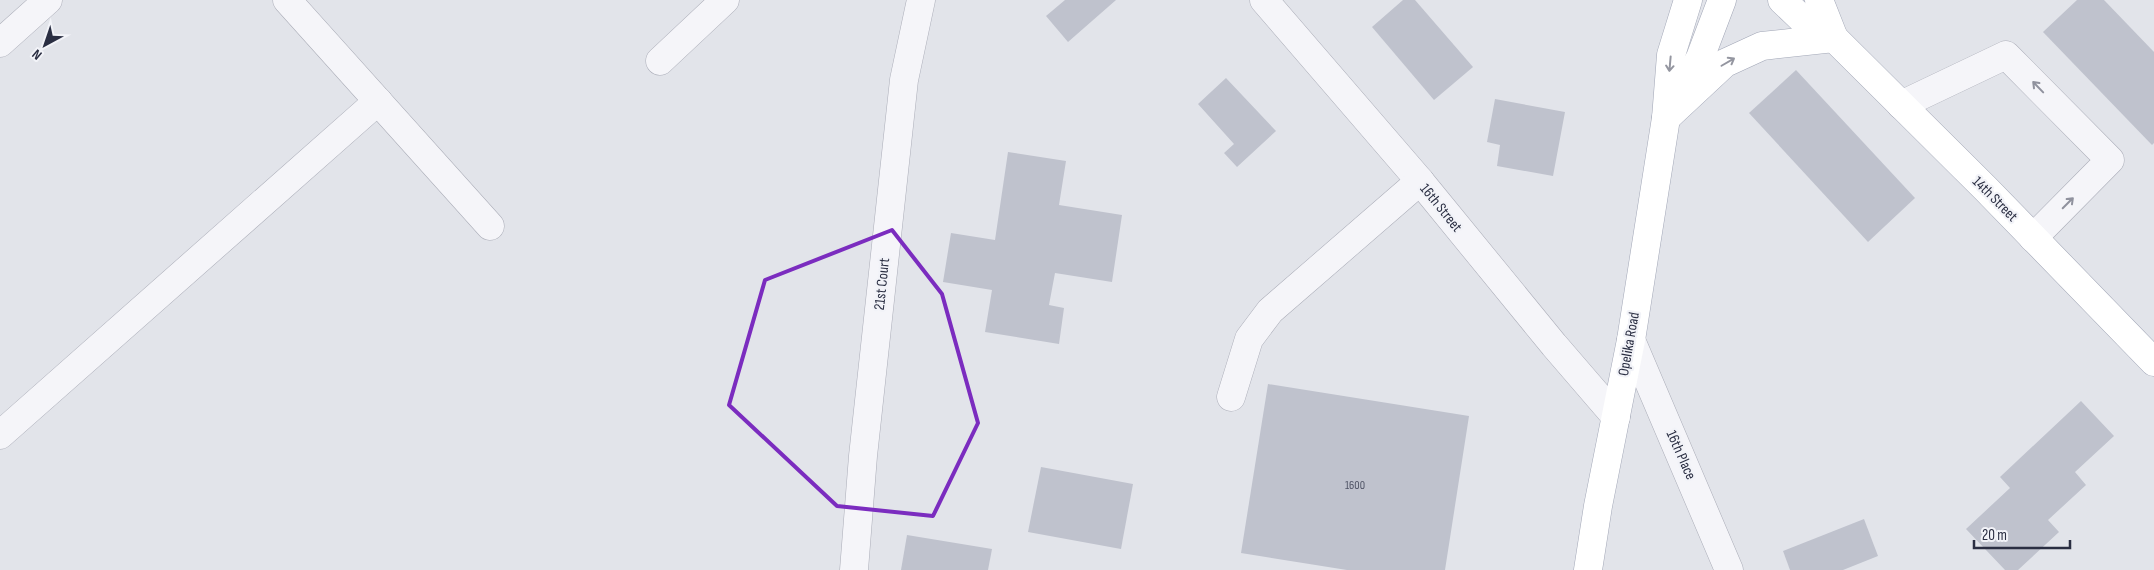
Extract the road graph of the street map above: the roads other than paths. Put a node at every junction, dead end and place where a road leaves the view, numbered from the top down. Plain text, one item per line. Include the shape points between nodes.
1 (48, 0) edge
2 (287, 0) edge
3 (725, 0) edge
4 (921, 0) edge
5 (1264, 0) edge
6 (1688, 0) edge
7 (1722, 0) edge
8 (1782, 0) edge
9 (1819, 0) edge
10 (1678, 13) edge
11 (1834, 38) junction
12 (0, 42) edge
13 (660, 61) dead end
14 (378, 102) junction
15 (1901, 105) junction
16 (1666, 118) junction
17 (1420, 181) junction
18 (490, 226) dead end
19 (2033, 238) junction
20 (1631, 340) junction
21 (2154, 362) edge
22 (1231, 397) dead end
23 (1616, 417) junction
24 (2, 428) edge
25 (854, 570) edge
26 (1588, 570) edge
27 (1729, 570) edge

1 - 12 street
2 - 14 street
3 - 13 street
4 - 25 street, 21st Court via 904,80
5 - 17 street, 16th Street
6 - 10 main road, Opelika Road
7 - 16 main road, Opelika Road via 1700,58
8 - 11 main road via 1802,19
9 - 11 main road
10 -> 16 main road, Opelika Road
11 - 15 main road, 14th Street
16 -> 11 main road via 1725,63 1762,46
14 - 18 street
14 - 24 street
15 - 19 main road, 14th Street
19 -> 15 street via 2110,160 2006,54
16 - 20 main road, Opelika Road
17 - 22 street via 1270,311 1249,339
17 - 23 street, 16th Street
19 - 21 main road, 14th Street
20 - 23 main road, Opelika Road
20 - 27 street, 16th Place
23 - 26 main road, Opelika Road

